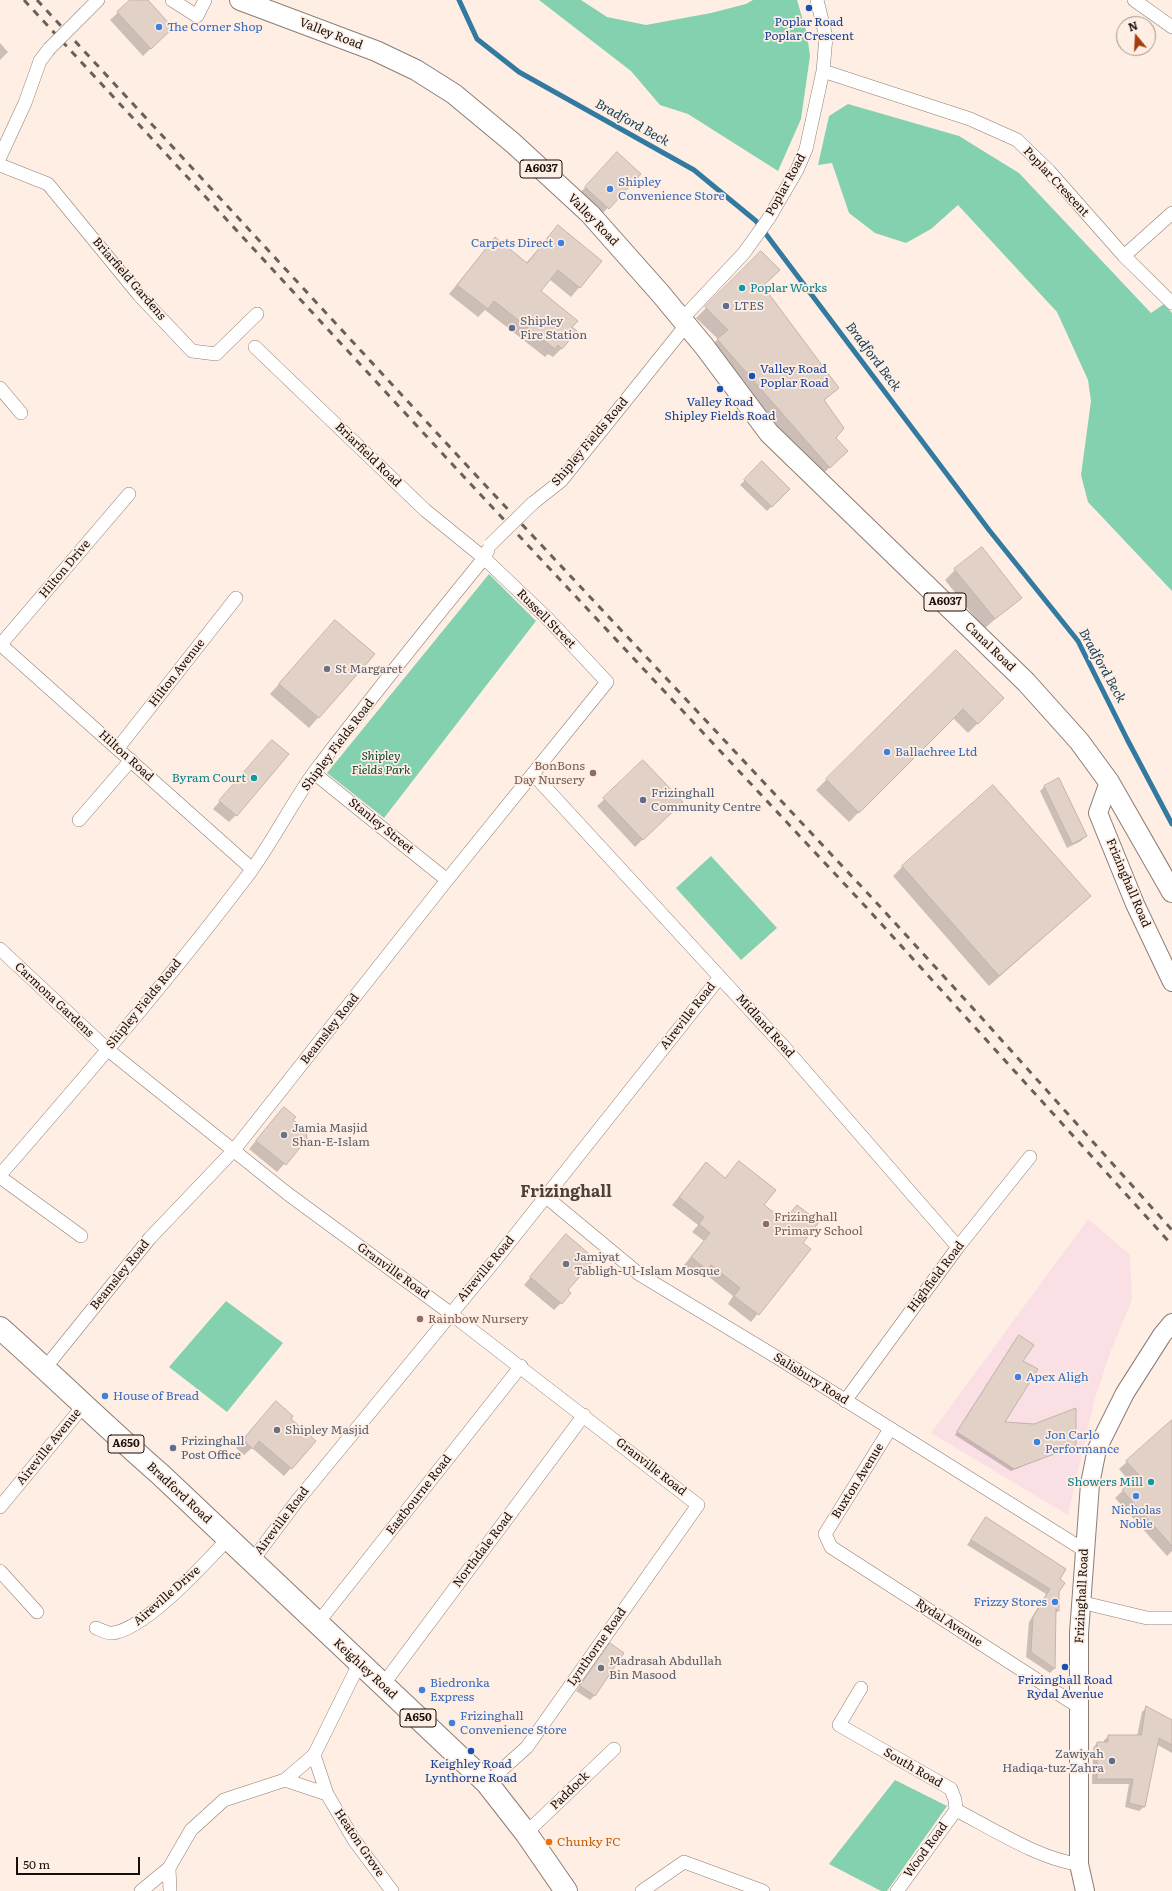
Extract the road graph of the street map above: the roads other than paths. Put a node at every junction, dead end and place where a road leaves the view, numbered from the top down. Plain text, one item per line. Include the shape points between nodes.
1 (98, 0) edge
2 (172, 0) edge
3 (205, 0) edge
4 (240, 0) edge
5 (817, 0) edge
6 (1134, 0) edge
7 (1172, 27) edge
8 (823, 71) junction
9 (0, 157) edge
10 (0, 164) edge
11 (1172, 213) edge
12 (1124, 256) junction
13 (1172, 303) edge
14 (257, 314) dead end
15 (684, 322) junction
16 (255, 347) dead end
17 (0, 388) edge
18 (21, 412) dead end
19 (769, 433) joint
20 (129, 494) dead end
21 (484, 558) junction
22 (236, 598) dead end
23 (0, 644) edge
24 (607, 682) joint
25 (118, 748) junction
26 (131, 760) junction
27 (314, 773) junction
28 (533, 774) junction
29 (1109, 782) junction
30 (79, 820) dead end
31 (252, 869) junction
32 (447, 880) junction
33 (1172, 892) edge
34 (0, 949) edge
35 (720, 977) junction
36 (1172, 982) edge
37 (108, 1050) junction
38 (234, 1150) junction
39 (1030, 1157) dead end
40 (0, 1176) edge
41 (545, 1196) junction
42 (81, 1236) dead end
43 (958, 1247) junction
44 (450, 1313) junction
45 (1172, 1323) edge
46 (0, 1328) edge
47 (521, 1366) junction
48 (45, 1368) junction
49 (845, 1401) junction
50 (84, 1405) junction
51 (584, 1415) junction
52 (890, 1429) junction
53 (698, 1505) joint
54 (0, 1508) edge
55 (825, 1534) joint
56 (228, 1539) junction
57 (1084, 1550) junction
58 (252, 1561) junction
59 (0, 1571) edge
60 (1080, 1602) junction
61 (37, 1612) dead end
62 (1172, 1618) edge
63 (317, 1624) junction
64 (96, 1628) dead end
65 (359, 1664) junction
66 (382, 1686) junction
67 (861, 1688) dead end
68 (1079, 1707) junction
69 (614, 1749) dead end
70 (314, 1755) junction
71 (284, 1780) junction
72 (487, 1782) junction
73 (327, 1794) junction
74 (956, 1810) junction
75 (526, 1833) junction
76 (1079, 1864) junction
77 (169, 1868) junction
78 (142, 1891) edge
79 (170, 1891) edge
80 (392, 1891) edge
81 (566, 1891) edge
82 (642, 1891) edge
83 (763, 1891) edge
84 (897, 1891) edge
85 (1085, 1891) edge

1 - 9 street, bridge via 40,61 25,103
2 - 3 street via 197,16
4 - 15 main road, Valley Road / A6037 via 376,51 416,70 454,94 513,143 590,214
5 - 8 street, Poplar Road via 826,37
6 - 7 street
8 - 12 street, Poplar Crescent via 970,119 1018,140
8 - 15 street, Poplar Road via 806,149 797,170 744,253
10 - 14 street, Briarfield Gardens via 48,184 139,295 192,350 216,354
11 - 12 street
12 - 13 street, Poplar Crescent
15 - 19 main road, Valley Road / A6037
15 - 21 street, Shipley Fields Road, bridge via 561,481 533,503 490,545
16 - 21 street, Briarfield Road via 425,510
17 - 18 street
19 - 29 main road, Canal Road / A6037 via 1026,682 1079,741
20 - 23 street, Hilton Drive
21 - 24 street, Russell Street via 547,618
21 - 27 street, Shipley Fields Road
22 - 25 street, Hilton Avenue
23 - 25 street, Hilton Road
24 - 28 street, Beamsley Road
25 - 26 street, Hilton Road
26 - 30 street
26 - 31 street, Hilton Road
27 - 31 street, Shipley Fields Road
27 - 32 street, Stanley Street
28 - 32 street, Beamsley Road
28 - 35 street, Midland Road
29 - 33 main road, Canal Road / A6037
29 - 36 street, Frizinghall Road via 1098,813 1135,904
31 - 37 street, Shipley Fields Road
32 - 38 street, Beamsley Road
34 - 37 street, Carmona Gardens
35 - 41 street, Aireville Road
35 - 43 street, Midland Road
37 - 38 street, Granville Road
37 - 40 street, Shipley Fields Road
38 - 44 street, Granville Road via 288,1194
38 - 48 street, Beamsley Road via 150,1238
39 - 43 street, Highfield Road
40 - 42 street
41 - 44 street, Aireville Road
41 - 49 street, Salisbury Road via 639,1274
43 - 49 street, Highfield Road
44 - 47 street, Granville Road
44 - 58 street, Aireville Road via 297,1501
45 - 57 street, Frizinghall Road via 1125,1393 1098,1449 1090,1484
46 - 48 highway, Bradford Road / A650
47 - 51 street, Granville Road
47 - 63 street, Eastbourne Road
48 - 50 highway, Bradford Road / A650
49 - 52 street, Salisbury Road
50 - 54 street, Aireville Avenue
50 - 56 highway, Bradford Road / A650
51 - 53 street, Granville Road
51 - 66 street, Northdale Road
52 - 55 street, Buxton Avenue
52 - 57 street, Salisbury Road
53 - 72 street, Lynthorne Road via 527,1747
55 - 68 street, Rydal Avenue via 831,1547
56 - 58 highway, Bradford Road / A650
56 - 64 street, Aireville Drive via 184,1584 129,1629 112,1633
57 - 60 street, Frizinghall Road
58 - 63 highway, Keighley Road / A650
59 - 61 street
60 - 62 street via 1147,1618
60 - 68 street, Frizinghall Road
63 - 65 highway, Keighley Road / A650
65 - 66 highway, Keighley Road / A650
65 - 70 street
66 - 72 highway, Keighley Road / A650
67 - 74 street, South Road via 839,1725 951,1789
68 - 76 street, Frizinghall Road
69 - 75 street, Paddock
70 - 71 street
70 - 73 street, Heaton Grove
71 - 73 street
71 - 77 street via 224,1800 191,1830
72 - 75 highway, Keighley Road / A650
73 - 80 street, Heaton Grove via 354,1840
74 - 76 street via 1043,1854 1063,1862
74 - 84 street, Wood Road
75 - 81 highway, Keighley Road / A650
76 - 85 street, Frizinghall Road
77 - 78 street
77 - 79 street
82 - 83 street via 684,1862

